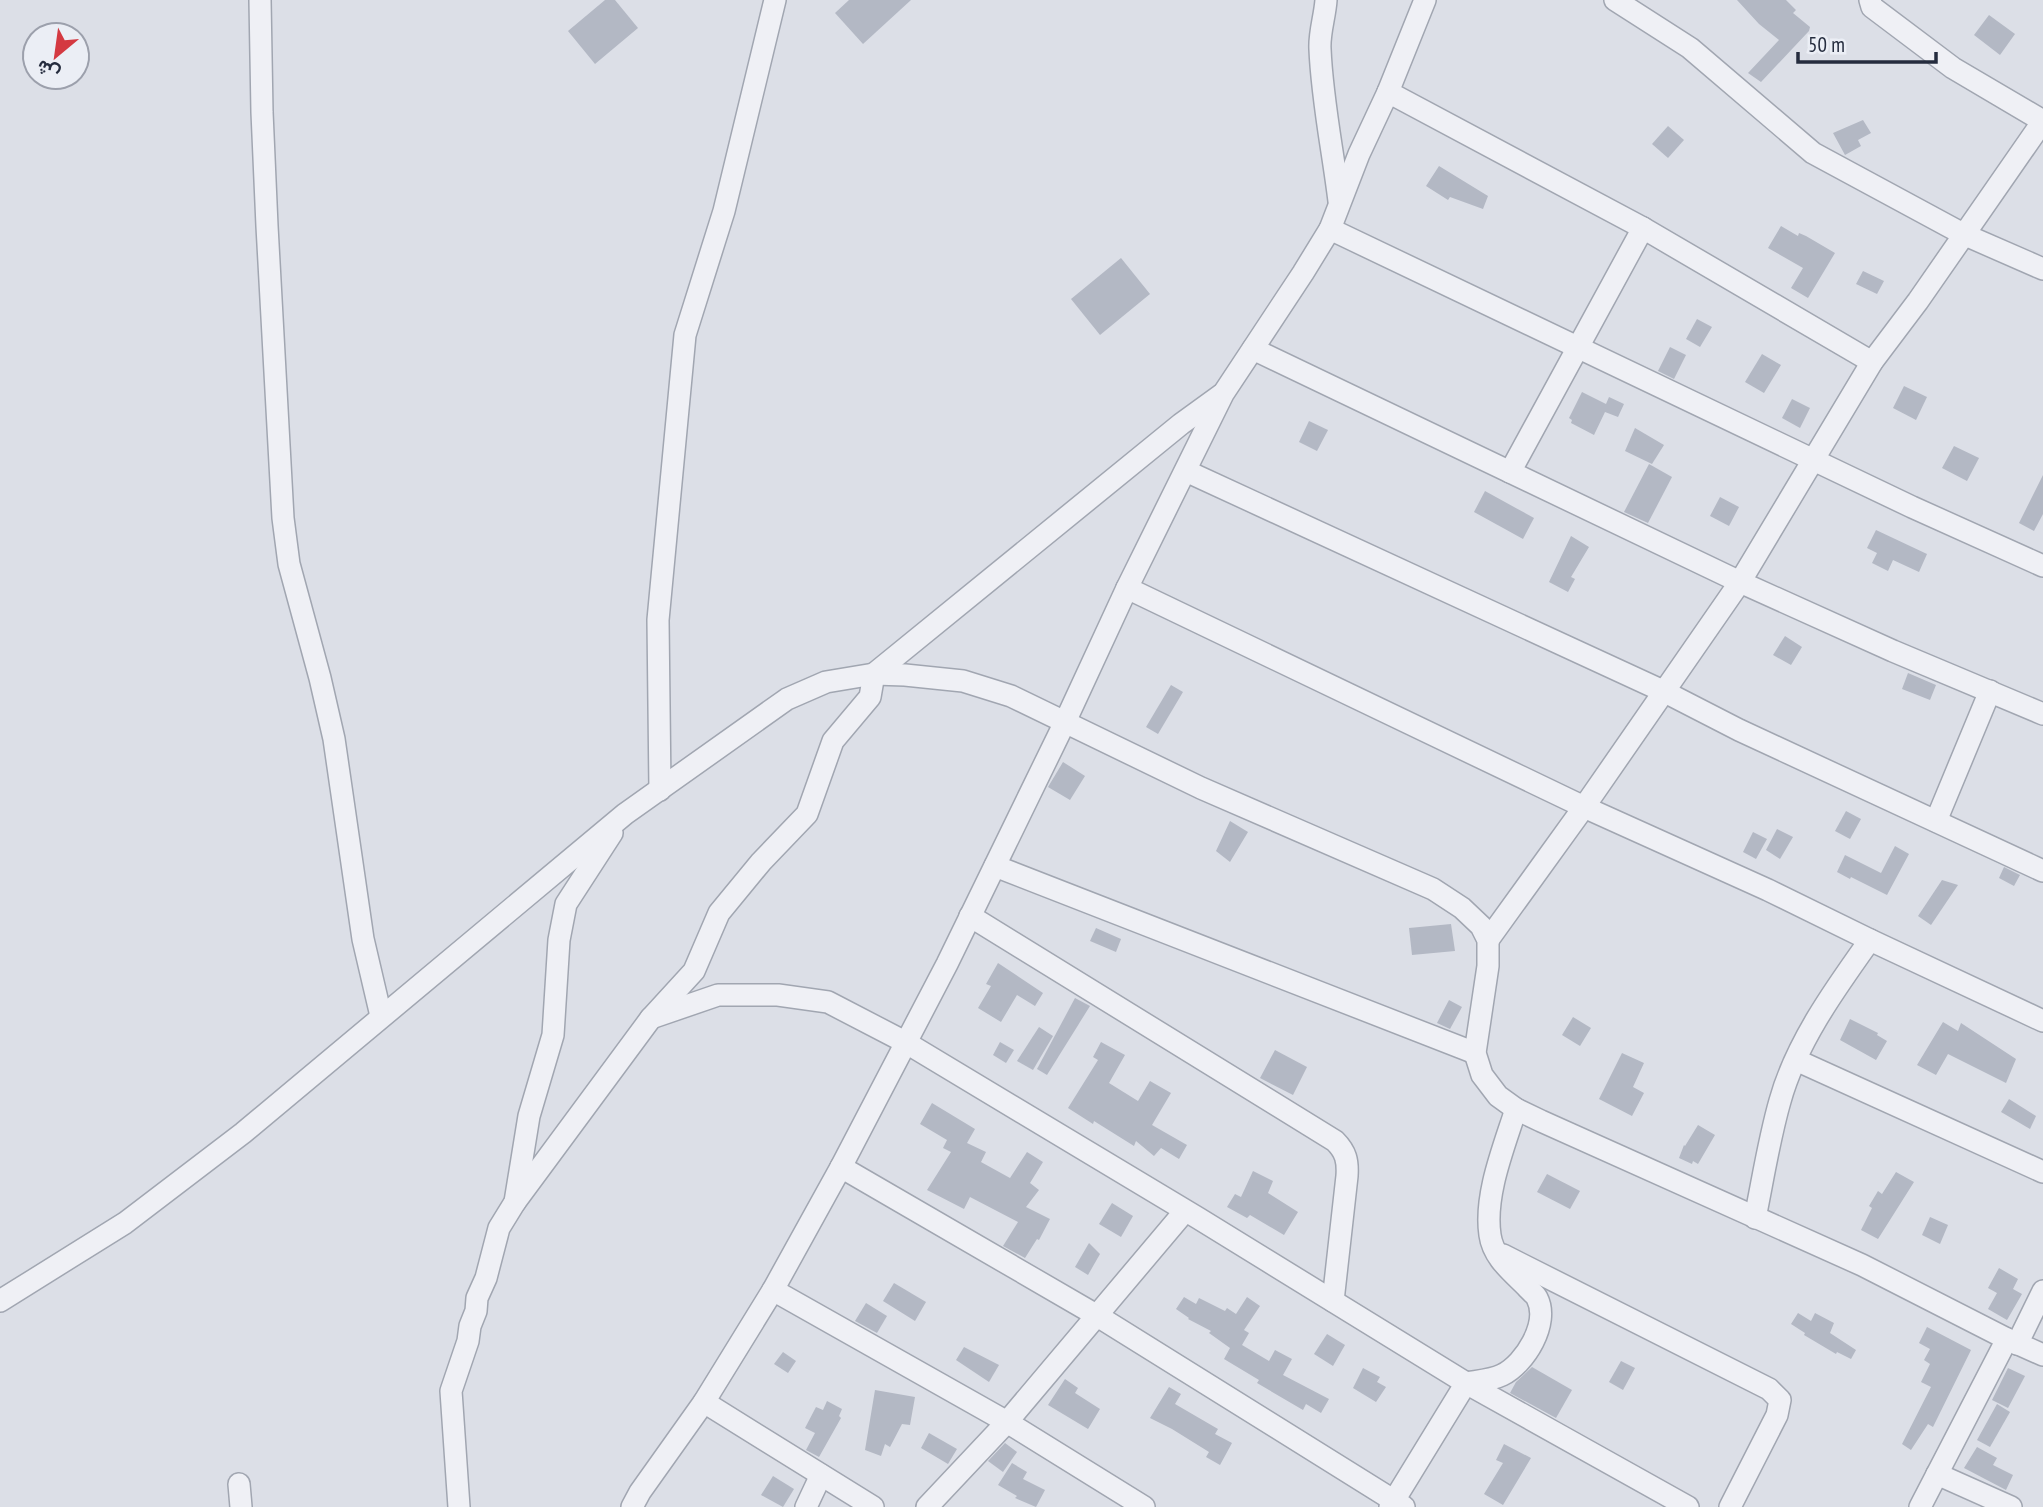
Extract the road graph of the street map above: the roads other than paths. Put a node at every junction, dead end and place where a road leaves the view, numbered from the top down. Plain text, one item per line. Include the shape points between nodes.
1 (260, 0) edge
2 (775, 0) edge
3 (1326, 0) edge
4 (1425, 0) edge
5 (1615, 0) edge
6 (1870, 0) edge
7 (1388, 92) junction
8 (2043, 121) edge
9 (1339, 204) junction
10 (1643, 228) junction
11 (1330, 229) junction
12 (1963, 234) junction
13 (2043, 269) edge
14 (1577, 347) junction
15 (1252, 349) junction
16 (1872, 362) junction
17 (1223, 394) junction
18 (1813, 459) junction
19 (1186, 471) junction
20 (1510, 472) junction
21 (2043, 566) edge
22 (1740, 582) junction
23 (1127, 588) junction
24 (874, 674) junction
25 (1990, 691) junction
26 (1665, 692) junction
27 (2043, 714) edge
28 (1065, 722) junction
29 (660, 790) junction
30 (1584, 807) junction
31 (625, 814) junction
32 (1936, 821) junction
33 (995, 866) junction
34 (2043, 871) edge
35 (970, 916) junction
36 (1488, 940) junction
37 (1870, 940) junction
38 (381, 1016) junction
39 (651, 1018) junction
40 (2043, 1021) edge
41 (905, 1042) junction
42 (1475, 1053) junction
43 (1796, 1060) junction
44 (1516, 1109) junction
45 (841, 1167) junction
46 (2043, 1172) edge
47 (515, 1202) junction
48 (1185, 1211) junction
49 (1755, 1218) junction
50 (1494, 1251) junction
51 (773, 1290) junction
52 (2043, 1291) edge
53 (0, 1301) edge
54 (1333, 1301) junction
55 (1096, 1315) junction
56 (2012, 1342) junction
57 (2043, 1355) edge
58 (1466, 1383) junction
59 (705, 1402) junction
60 (1007, 1422) junction
61 (1937, 1474) junction
62 (821, 1475) junction
63 (239, 1484) dead end
64 (1396, 1505) edge
65 (241, 1507) edge
66 (459, 1507) edge
67 (632, 1507) edge
68 (806, 1507) edge
69 (873, 1507) edge
70 (927, 1507) edge
71 (1144, 1507) edge
72 (1688, 1507) edge
73 (1730, 1507) edge
74 (1920, 1507) edge
75 (2011, 1507) edge

1 - 38 street via 283,518 289,564 334,739 363,939
2 - 29 street via 724,211 685,335 658,620
3 - 9 street via 1320,46
4 - 7 street
5 - 12 street via 1690,48 1813,153
6 - 8 street via 1872,7 1953,68
7 - 9 street
7 - 10 street
8 - 12 street
9 - 11 street
10 - 14 street
10 - 16 street
11 - 14 street
11 - 15 street
12 - 13 street
12 - 16 street
14 - 18 street
14 - 20 street
15 - 17 street
15 - 20 street
16 - 18 street
17 - 19 street
17 - 24 street
18 - 21 street
18 - 22 street
19 - 23 street
19 - 26 street
20 - 22 street
22 - 25 street
22 - 26 street
23 - 28 street
23 - 30 street
24 - 28 street via 963,681 1011,696
24 - 29 street via 826,682 787,699
24 - 39 street via 870,697 833,741 807,814 719,913 694,971
25 - 27 street
25 - 32 street
26 - 30 street
26 - 32 street
28 - 33 street
28 - 36 street via 1224,799 1433,889 1462,908
29 - 31 street
30 - 36 street
30 - 37 street
31 - 38 street
31 - 47 street via 566,904 553,1035 530,1116
32 - 34 street
33 - 35 street
33 - 42 street
35 - 41 street
35 - 54 street via 1323,1133 1345,1151 1347,1177
36 - 42 street
37 - 40 street
37 - 43 street via 1828,1000
38 - 53 street via 243,1133 125,1223
39 - 41 street via 718,995 778,995 828,1002
39 - 47 street
41 - 45 street
41 - 48 street
42 - 44 street via 1482,1075 1498,1096
43 - 46 street
43 - 49 street via 1780,1099
44 - 49 street
44 - 50 street via 1490,1197
45 - 51 street
45 - 55 street
47 - 66 street via 499,1228 451,1391
48 - 54 street
48 - 55 street
49 - 56 street via 1862,1265
50 - 58 street via 1537,1298 1539,1327 1520,1363 1502,1375
50 - 73 street via 1775,1394 1780,1400 1777,1415
51 - 59 street
51 - 60 street
52 - 56 street
54 - 58 street
55 - 60 street
55 - 64 street
56 - 57 street
56 - 61 street
58 - 64 street
58 - 72 street
59 - 62 street
59 - 67 street
60 - 70 street
60 - 71 street
61 - 74 street
61 - 75 street
62 - 68 street
62 - 69 street
63 - 65 street

